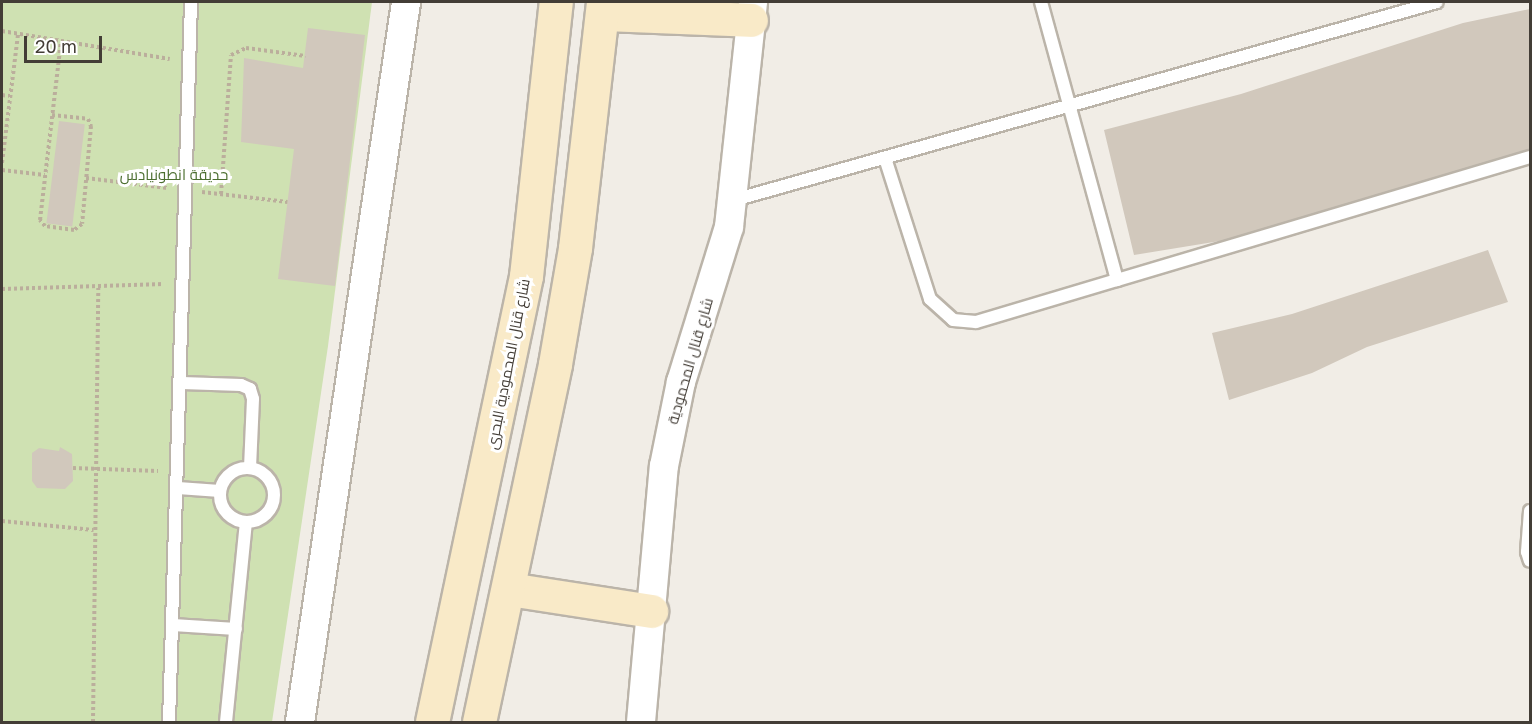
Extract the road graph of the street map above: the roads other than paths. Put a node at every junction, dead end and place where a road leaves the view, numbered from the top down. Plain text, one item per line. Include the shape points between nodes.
1 (191, 2) edge
2 (406, 2) edge
3 (556, 2) edge
4 (1041, 2) edge
5 (1437, 2) edge
6 (603, 8) edge
7 (752, 11) edge
8 (1067, 106) junction
9 (1530, 157) edge
10 (885, 158) junction
11 (734, 200) junction
12 (1117, 280) junction
13 (182, 382) junction
14 (250, 467) junction
15 (178, 488) junction
16 (220, 491) junction
17 (1530, 511) edge
18 (246, 522) junction
19 (1530, 561) edge
20 (509, 589) junction
21 (651, 611) junction
22 (173, 625) junction
23 (236, 629) junction
24 (169, 723) edge
25 (226, 723) edge
26 (300, 723) edge
27 (432, 723) edge
28 (479, 723) edge
29 (641, 723) edge

1 - 13 lane
2 - 26 street
3 - 27 main road, شارع قنال المحمودية البحرى via 526,276
4 - 8 lane
5 - 8 lane
6 - 7 main road
6 - 20 main road via 575,248
7 - 11 street, شارع قنال المحمودية
8 - 10 lane
8 - 12 lane
9 - 12 lane
10 - 11 lane
10 - 12 lane via 930,299 953,320 976,322
11 - 21 street, شارع قنال المحمودية via 671,424
13 - 14 lane via 241,385 250,389
13 - 15 lane
14 - 16 lane via 230,473
14 - 18 lane via 267,475 275,491 264,516
15 - 16 lane
15 - 22 lane
16 - 18 lane via 224,509
17 - 19 lane
18 - 23 lane
20 - 21 main road
20 - 28 main road
21 - 29 street, شارع قنال المحمودية
22 - 23 lane
22 - 24 lane
23 - 25 lane

